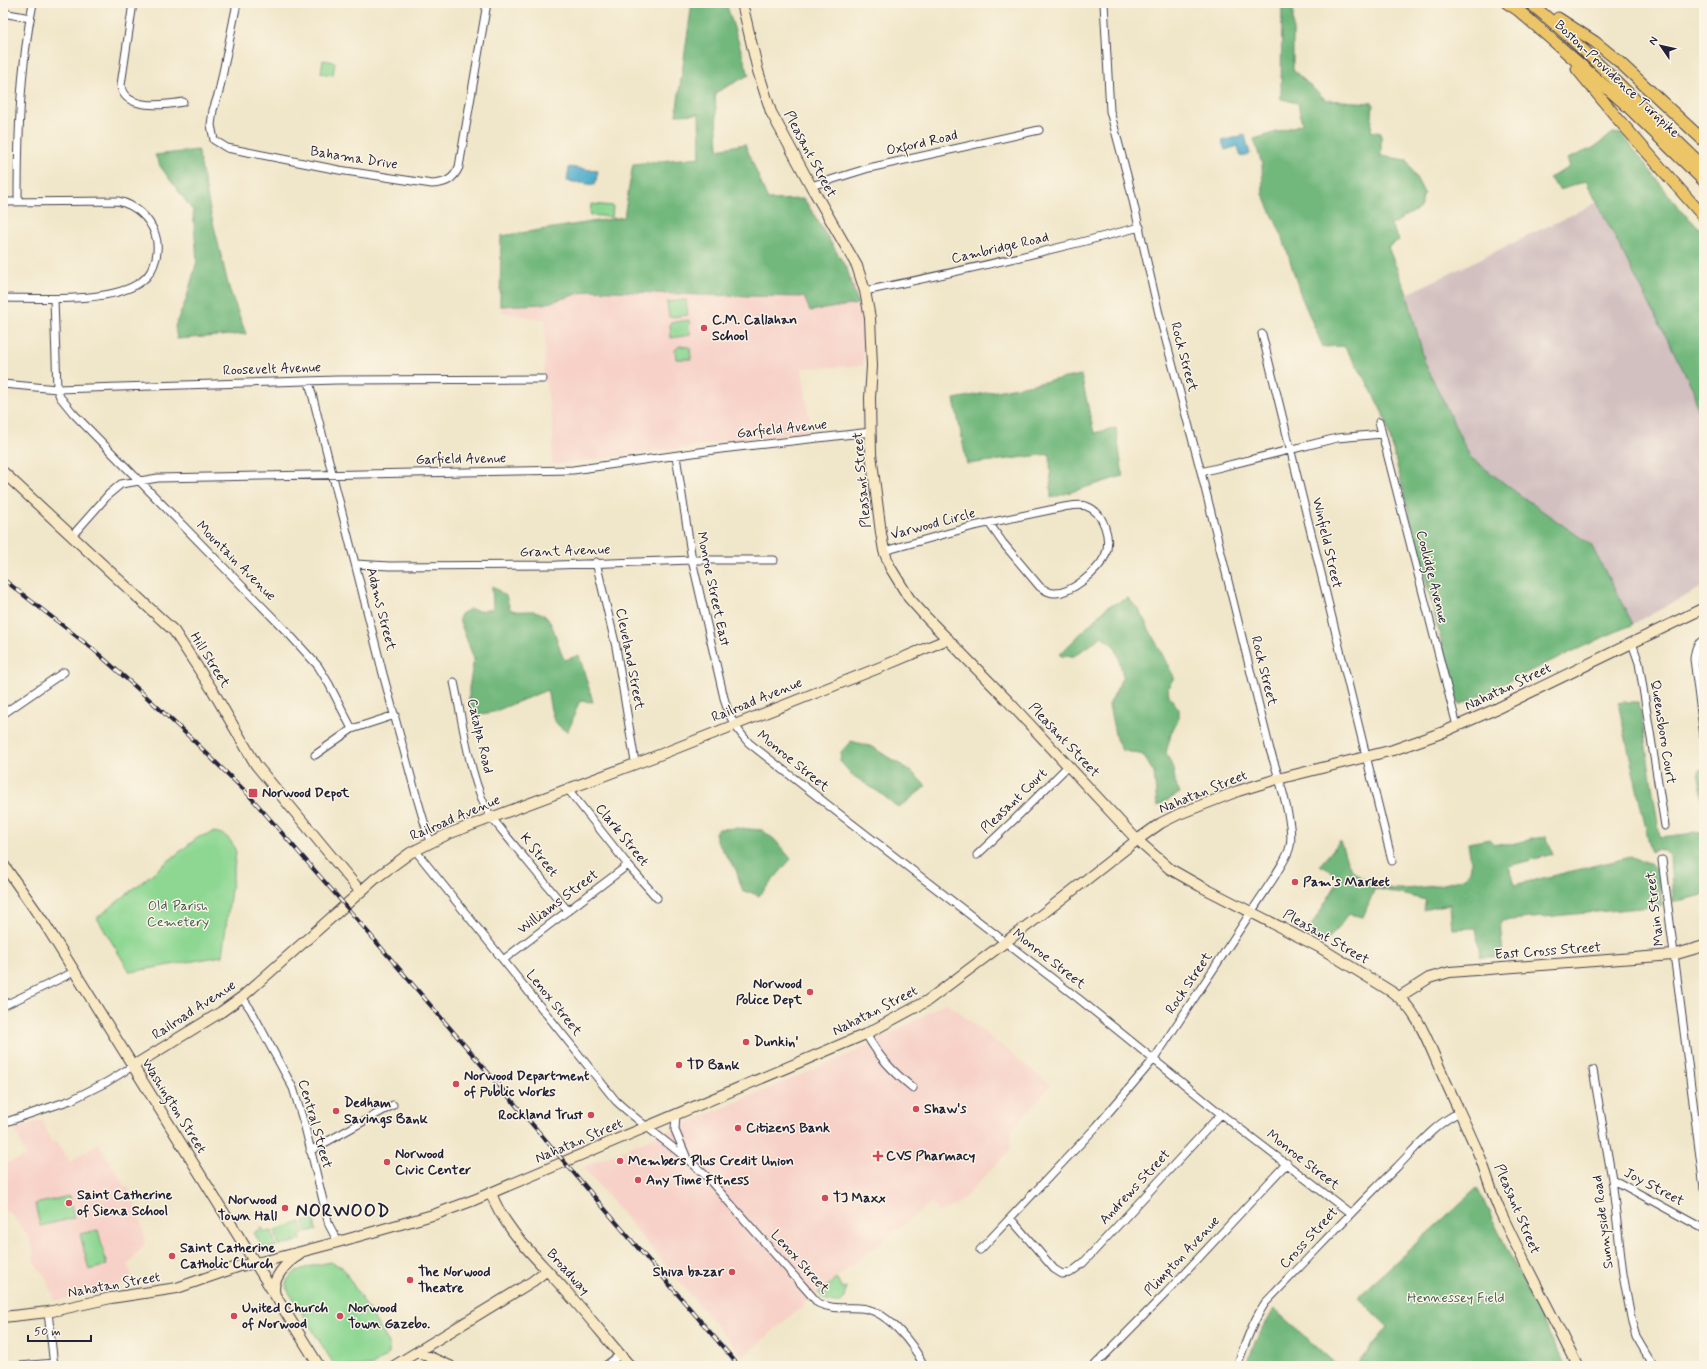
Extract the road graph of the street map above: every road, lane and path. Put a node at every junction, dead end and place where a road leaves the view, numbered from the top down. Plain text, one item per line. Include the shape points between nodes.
1 (33, 3) edge
2 (133, 3) edge
3 (236, 3) edge
4 (487, 3) edge
5 (742, 3) edge
6 (1104, 3) edge
7 (1507, 3) edge
8 (1530, 3) edge
9 (3, 13) edge
10 (30, 18) junction
11 (1558, 44) junction
12 (183, 102) dead end
13 (1039, 130) dead end
14 (1704, 141) edge
15 (1704, 167) edge
16 (1704, 181) edge
17 (811, 186) junction
18 (3, 202) edge
19 (18, 202) junction
20 (1704, 217) edge
21 (1140, 227) junction
22 (865, 291) junction
23 (3, 298) edge
24 (54, 299) junction
25 (1262, 334) dead end
26 (543, 378) dead end
27 (309, 382) junction
28 (3, 384) edge
29 (57, 389) junction
30 (1379, 422) dead end
31 (871, 432) junction
32 (1382, 434) junction
33 (1291, 449) junction
34 (676, 456) junction
35 (3, 472) edge
36 (1201, 472) junction
37 (332, 474) junction
38 (138, 480) junction
39 (989, 524) junction
40 (72, 536) junction
41 (884, 551) junction
42 (692, 560) junction
43 (774, 560) dead end
44 (596, 562) junction
45 (356, 564) junction
46 (1704, 608) edge
47 (948, 639) junction
48 (1704, 640) edge
49 (1632, 643) junction
50 (64, 672) dead end
51 (454, 682) dead end
52 (3, 714) edge
53 (395, 715) junction
54 (733, 724) junction
55 (1457, 726) junction
56 (352, 728) junction
57 (1704, 736) edge
58 (315, 755) dead end
59 (1367, 757) junction
60 (635, 762) junction
61 (1068, 766) junction
62 (1280, 779) junction
63 (567, 788) junction
64 (491, 817) junction
65 (1665, 826) dead end
66 (1137, 840) junction
67 (430, 842) junction
68 (415, 850) junction
69 (977, 855) dead end
70 (1662, 860) dead end
71 (1392, 861) dead end
72 (3, 864) edge
73 (628, 865) junction
74 (360, 891) junction
75 (657, 898) dead end
76 (568, 910) junction
77 (1251, 912) junction
78 (1006, 942) junction
79 (1704, 946) edge
80 (1673, 955) junction
81 (503, 960) junction
82 (74, 972) junction
83 (242, 997) junction
84 (1399, 997) junction
85 (3, 1006) edge
86 (866, 1034) junction
87 (1154, 1059) junction
88 (133, 1066) junction
89 (1593, 1070) dead end
90 (912, 1088) dead end
91 (393, 1105) dead end
92 (1460, 1112) junction
93 (676, 1114) junction
94 (1221, 1114) junction
95 (3, 1123) edge
96 (647, 1127) junction
97 (310, 1151) junction
98 (687, 1158) junction
99 (1287, 1163) junction
100 (1612, 1179) junction
101 (1704, 1188) edge
102 (491, 1193) junction
103 (1350, 1213) junction
104 (1010, 1218) junction
105 (1704, 1229) edge
106 (338, 1242) junction
107 (306, 1250) junction
108 (980, 1250) dead end
109 (254, 1262) junction
110 (547, 1270) junction
111 (277, 1299) junction
112 (48, 1312) junction
113 (3, 1317) edge
114 (418, 1352) junction
115 (620, 1355) junction
116 (54, 1365) edge
117 (20, 1366) edge
118 (319, 1366) edge
119 (394, 1366) edge
120 (450, 1366) edge
121 (604, 1366) edge
122 (630, 1366) edge
123 (924, 1366) edge
124 (1094, 1366) edge
125 (1237, 1366) edge
126 (1577, 1366) edge
127 (1653, 1366) edge

1 - 10 street
2 - 12 street via 124,60 124,96 142,104
3 - 4 street, Bahama Drive via 219,92 213,110 211,125 214,140 227,148 339,170 432,184 451,179 459,167
5 - 17 street, Pleasant Street via 758,71 771,112
6 - 21 street, Rock Street via 1110,111
7 - 11 main road, Boston-Providence Turnpike
8 - 14 main road via 1595,42
8 - 15 main road, Boston-Providence Turnpike via 1599,64
9 - 10 street
10 - 19 street via 22,83
11 - 16 main road, Boston-Providence Turnpike via 1624,103
11 - 20 main road via 1618,119
13 - 17 street, Oxford Road via 869,168
17 - 22 street, Pleasant Street via 856,266
18 - 19 street
19 - 24 street via 118,201 139,210 154,230 158,242 157,254 154,265 142,281 121,291
21 - 22 street, Cambridge Road via 947,274
21 - 36 street, Rock Street via 1159,314
22 - 31 street, Pleasant Street via 870,318
23 - 24 street
24 - 29 street
25 - 33 street, Winfield Street
26 - 27 street, Roosevelt Avenue
27 - 29 street, Roosevelt Avenue
27 - 37 street, Adams Street
28 - 29 street, Roosevelt Avenue
29 - 38 street, Mountain Avenue via 73,413
30 - 32 street, Coolidge Avenue
31 - 34 street, Garfield Avenue
31 - 41 street, Pleasant Street via 875,496
32 - 33 street via 1336,438
32 - 55 street, Coolidge Avenue
33 - 36 street
33 - 59 street, Winfield Street
34 - 37 street, Garfield Avenue via 573,470
34 - 42 street, Monroe Street East
35 - 40 street, Hill Street
36 - 62 street, Rock Street via 1248,665
37 - 38 street, Garfield Avenue
37 - 45 street, Adams Street
38 - 40 street, Garfield Avenue via 121,484 109,494
38 - 56 street, Mountain Avenue via 318,666
39 - 39 street, Varwood Circle via 1064,507 1086,506 1097,512 1103,522 1108,545 1099,566 1089,576 1070,590 1047,592 1040,587
39 - 41 street, Varwood Circle
40 - 74 street, Hill Street via 174,631 256,765
41 - 47 street, Pleasant Street via 890,567 906,593
42 - 43 street, Grant Avenue
42 - 44 street, Grant Avenue
42 - 54 street, Monroe Street East via 724,698
44 - 45 street, Grant Avenue via 557,565
44 - 60 street, Cleveland Street via 616,647
45 - 53 street, Adams Street
46 - 49 street, Nahatan Street
47 - 54 street, Railroad Avenue
47 - 61 street, Pleasant Street
48 - 57 street via 1700,641 1695,650 1694,659
49 - 55 street, Nahatan Street
49 - 65 street, Queensboro Court via 1639,663
50 - 52 street
51 - 64 street, Catalpa Road via 473,772 485,808
53 - 56 street
53 - 67 street, Adams Street
54 - 60 street, Railroad Avenue via 659,755
54 - 78 street, Monroe Street via 749,743
55 - 59 street, Nahatan Street via 1394,750
56 - 58 street
59 - 62 street, Nahatan Street
59 - 71 street, Winfield Street
60 - 63 street, Railroad Avenue
61 - 66 street, Pleasant Street
61 - 69 street, Pleasant Court
62 - 66 street, Nahatan Street via 1197,806 1161,824
62 - 77 street, Rock Street via 1291,834 1290,845 1287,855
63 - 64 street, Railroad Avenue
63 - 73 street, Clark Street
64 - 67 street, Railroad Avenue
64 - 76 street, K Street
66 - 77 street, Pleasant Street via 1170,869
66 - 78 street, Nahatan Street
67 - 68 street, Railroad Avenue
68 - 74 street, Railroad Avenue via 390,866
68 - 81 street, Lenox Street
70 - 80 street, Main Street
72 - 82 street, Washington Street via 36,910
73 - 75 street, Clark Street
73 - 76 street, Williams Street
74 - 83 street, Railroad Avenue
76 - 81 street, Williams Street
77 - 84 street, Pleasant Street via 1319,947
77 - 87 street, Rock Street
78 - 86 street, Nahatan Street via 927,1001
78 - 87 street, Monroe Street
79 - 80 street, East Cross Street
80 - 84 street, East Cross Street via 1450,972 1429,978
80 - 101 street, Main Street
81 - 96 street, Lenox Street via 616,1101
82 - 85 street
82 - 88 street, Washington Street
83 - 88 street, Railroad Avenue
83 - 97 street, Central Street via 293,1088
84 - 92 street, Pleasant Street via 1421,1028
86 - 90 street via 887,1064
86 - 93 street, Nahatan Street
87 - 94 street, Monroe Street
87 - 104 street, Rock Street via 1097,1126
88 - 95 street, Railroad Avenue via 70,1100
88 - 109 street, Washington Street
89 - 100 street, Sunnyside Road
91 - 97 street
92 - 103 street, Cross Street via 1435,1129
92 - 126 street, Pleasant Street via 1499,1210
93 - 96 street, Nahatan Street
93 - 98 street, Lenox Street via 675,1130
94 - 99 street, Monroe Street
94 - 104 street, Andrews Street via 1083,1263 1070,1273 1062,1274 1054,1269
96 - 98 street, Lenox Street
96 - 102 street, Nahatan Street
97 - 106 street, Central Street via 329,1225
98 - 123 street, Lenox Street via 818,1304 834,1309 871,1309 880,1314 910,1343
99 - 103 street, Monroe Street
99 - 124 street, Plimpton Avenue
100 - 105 street, Joy Street
100 - 127 street, Sunnyside Road via 1623,1274 1632,1323 1636,1337
102 - 106 street, Nahatan Street via 436,1214
102 - 110 street, Broadway via 496,1208 509,1227
103 - 125 street, Cross Street via 1265,1303 1248,1334
104 - 108 street, Rock Street
106 - 107 street, Nahatan Street
107 - 109 street, Nahatan Street via 264,1262
107 - 111 street via 281,1272 274,1292
109 - 111 street, Washington Street
109 - 112 street, Nahatan Street via 178,1288 111,1298
110 - 114 street
110 - 115 street, Broadway
111 - 118 street, Washington Street
112 - 113 street, Nahatan Street
112 - 116 street
114 - 119 street
114 - 120 street
115 - 121 street
115 - 122 street, Broadway
116 - 117 street

